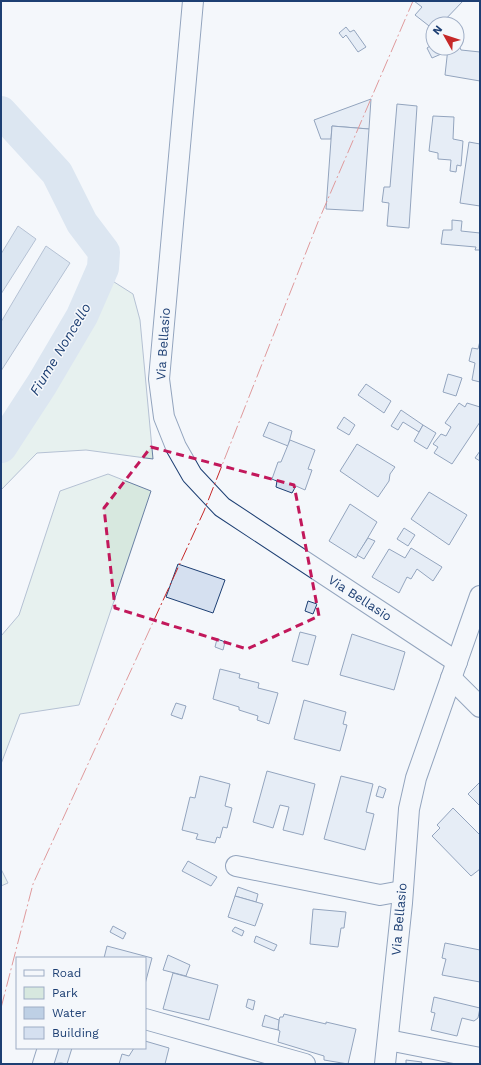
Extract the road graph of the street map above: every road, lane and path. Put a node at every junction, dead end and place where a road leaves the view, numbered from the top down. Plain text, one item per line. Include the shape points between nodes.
1 (193, 1) edge
2 (480, 596) edge
3 (454, 670) junction
4 (480, 707) edge
5 (236, 866) dead end
6 (402, 891) junction
7 (146, 1019) edge
8 (388, 1040) junction
9 (48, 1049) edge
10 (480, 1058) edge
11 (43, 1064) edge
12 (305, 1064) edge
13 (385, 1064) edge

1 - 3 street, Via Bellasio via 159,379 164,417 176,447 192,475 222,507
2 - 3 street, Via Bellasio
3 - 4 street
3 - 6 street, Via Bellasio via 416,778 409,809
5 - 6 street via 380,895
6 - 8 street, Via Bellasio
7 - 12 street
8 - 10 street
8 - 13 street, Via Bellasio
9 - 11 street

